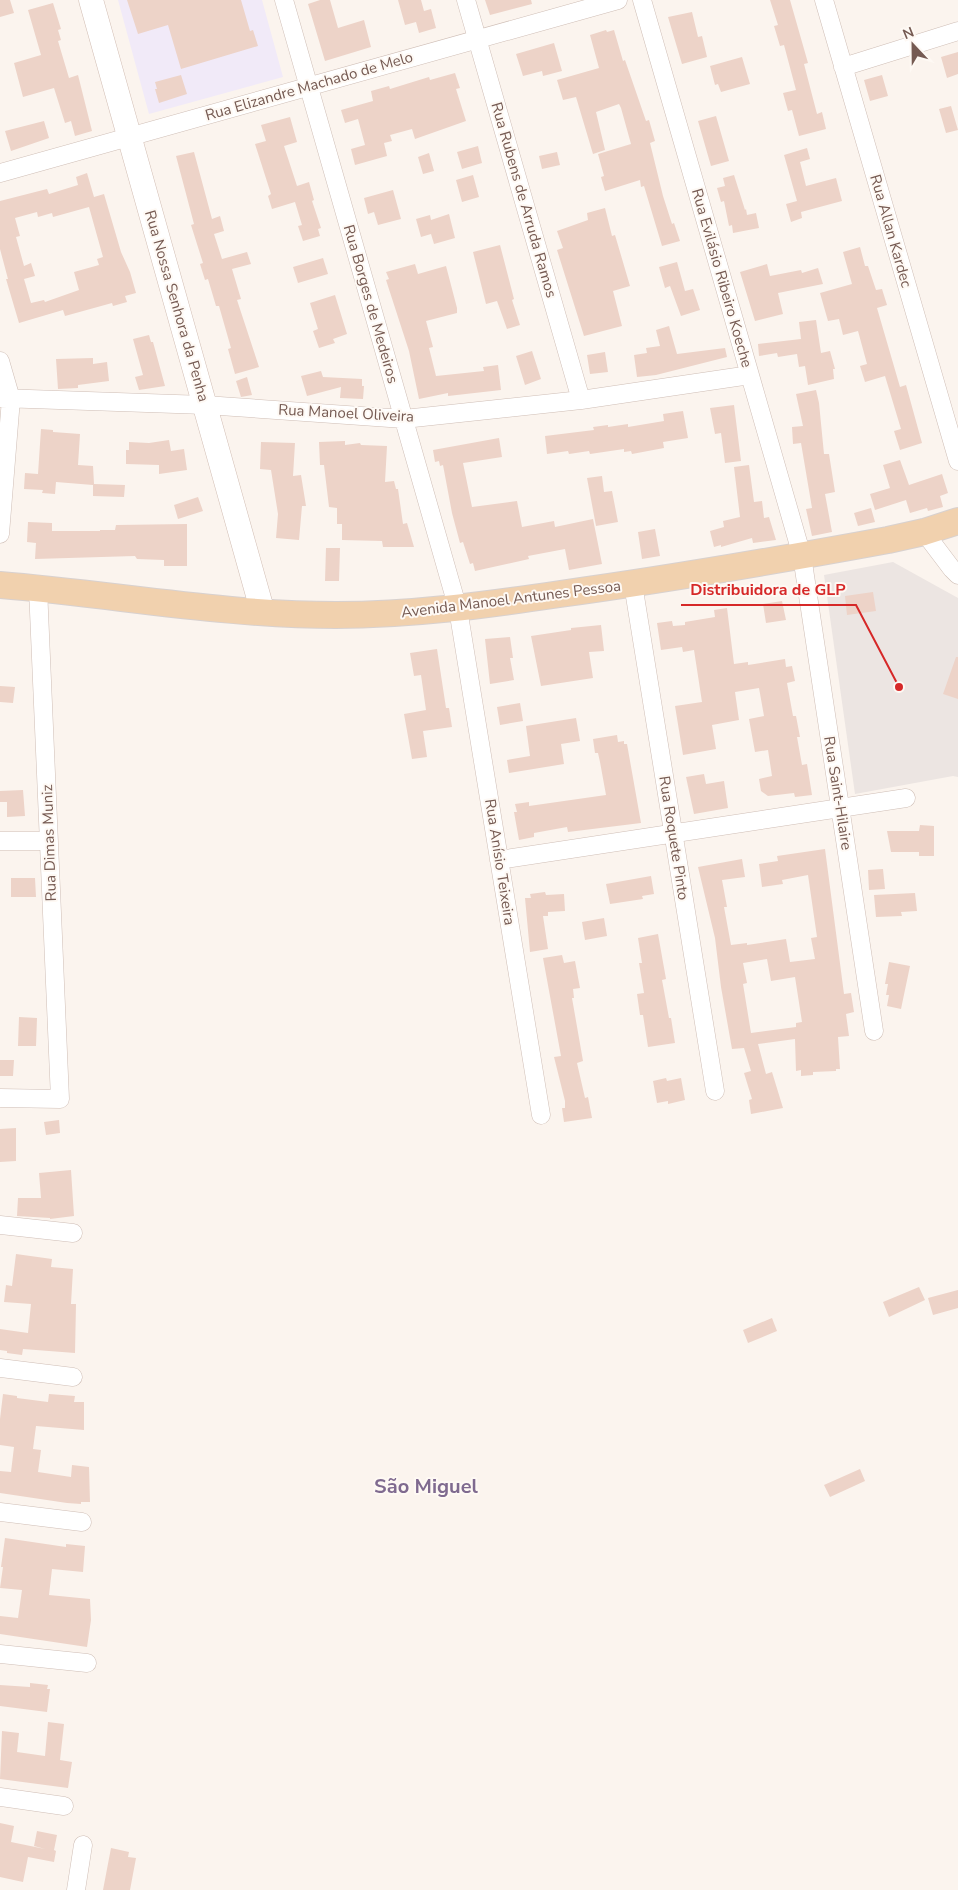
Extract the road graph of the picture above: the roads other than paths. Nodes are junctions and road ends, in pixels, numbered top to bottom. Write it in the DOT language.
graph roads {
  1 [pos="91,0"];
  2 [pos="284,0"];
  3 [pos="466,0"];
  4 [pos="618,0"];
  5 [pos="642,0"];
  6 [pos="824,0"];
  7 [pos="958,31"];
  8 [pos="477,39"];
  9 [pos="844,67"];
  10 [pos="309,86"];
  11 [pos="129,137"];
  12 [pos="0,173"];
  13 [pos="0,361"];
  14 [pos="750,375"];
  15 [pos="5,398"];
  16 [pos="581,400"];
  17 [pos="205,405"];
  18 [pos="404,419"];
  19 [pos="958,461"];
  20 [pos="958,521"];
  21 [pos="924,532"];
  22 [pos="0,534"];
  23 [pos="802,556"];
  24 [pos="958,575"];
  25 [pos="633,584"];
  26 [pos="0,585"];
  27 [pos="38,588"];
  28 [pos="458,609"];
  29 [pos="263,613"];
  30 [pos="906,798"];
  31 [pos="840,808"];
  32 [pos="674,833"];
  33 [pos="0,841"];
  34 [pos="49,841"];
  35 [pos="499,860"];
  36 [pos="874,1031"];
  37 [pos="715,1091"];
  38 [pos="0,1098"];
  39 [pos="541,1115"];
  40 [pos="0,1225"];
  41 [pos="73,1233"];
  42 [pos="0,1368"];
  43 [pos="73,1377"];
  44 [pos="0,1512"];
  45 [pos="82,1522"];
  46 [pos="0,1654"];
  47 [pos="87,1663"];
  48 [pos="0,1797"];
  49 [pos="64,1806"];
  50 [pos="83,1845"];
  51 [pos="76,1890"];
  1 -- 11 [label="street, Rua Nossa Senhora da Penha"];
  2 -- 10 [label="street, Rua Borges de Medeiros"];
  3 -- 8 [label="street, Rua Rubens de Arruda Ramos"];
  4 -- 8 [label="street, Rua Elizandre Machado de Melo"];
  5 -- 14 [label="street, Rua Evilásio Ribeiro Koeche"];
  6 -- 9 [label="street, Rua Allan Kardec"];
  7 -- 9 [label="street"];
  8 -- 10 [label="street, Rua Elizandre Machado de Melo"];
  8 -- 16 [label="street, Rua Rubens de Arruda Ramos"];
  9 -- 19 [label="street, Rua Allan Kardec"];
  10 -- 11 [label="street, Rua Elizandre Machado de Melo"];
  10 -- 18 [label="street, Rua Borges de Medeiros"];
  11 -- 12 [label="street, Rua Elizandre Machado de Melo"];
  11 -- 17 [label="street, Rua Nossa Senhora da Penha"];
  13 -- 15 [label="street"];
  14 -- 16 [label="street, Rua Manoel Oliveira"];
  14 -- 23 [label="street, Rua Evilásio Ribeiro Koeche"];
  15 -- 17 [label="street, Rua Manoel Oliveira"];
  15 -- 22 [label="street"];
  16 -- 18 [label="street, Rua Manoel Oliveira"];
  17 -- 18 [label="street, Rua Manoel Oliveira"];
  17 -- 29 [label="street, Rua Nossa Senhora da Penha"];
  18 -- 28 [label="street, Rua Borges de Medeiros"];
  20 -- 21 [label="main road, Avenida Manoel Antunes Pessoa"];
  21 -- 23 [label="main road, Avenida Manoel Antunes Pessoa"];
  21 -- 24 [label="street"];
  23 -- 25 [label="main road, Avenida Manoel Antunes Pessoa"];
  23 -- 31 [label="street, Rua Saint-Hilaire"];
  25 -- 28 [label="main road, Avenida Manoel Antunes Pessoa"];
  25 -- 32 [label="street, Rua Roquete Pinto"];
  26 -- 27 [label="main road, Avenida Manoel Antunes Pessoa"];
  27 -- 29 [label="main road, Avenida Manoel Antunes Pessoa"];
  27 -- 34 [label="street, Rua Dimas Muniz"];
  28 -- 29 [label="main road, Avenida Manoel Antunes Pessoa"];
  28 -- 35 [label="street, Rua Anísio Teixeira"];
  30 -- 31 [label="street"];
  31 -- 32 [label="street"];
  31 -- 36 [label="street, Rua Saint-Hilaire"];
  32 -- 35 [label="street"];
  32 -- 37 [label="street, Rua Roquete Pinto"];
  33 -- 34 [label="street"];
  34 -- 38 [label="street, Rua Dimas Muniz"];
  35 -- 39 [label="street, Rua Anísio Teixeira"];
  40 -- 41 [label="street"];
  42 -- 43 [label="street"];
  44 -- 45 [label="street"];
  46 -- 47 [label="street"];
  48 -- 49 [label="street"];
  50 -- 51 [label="street"];
}
